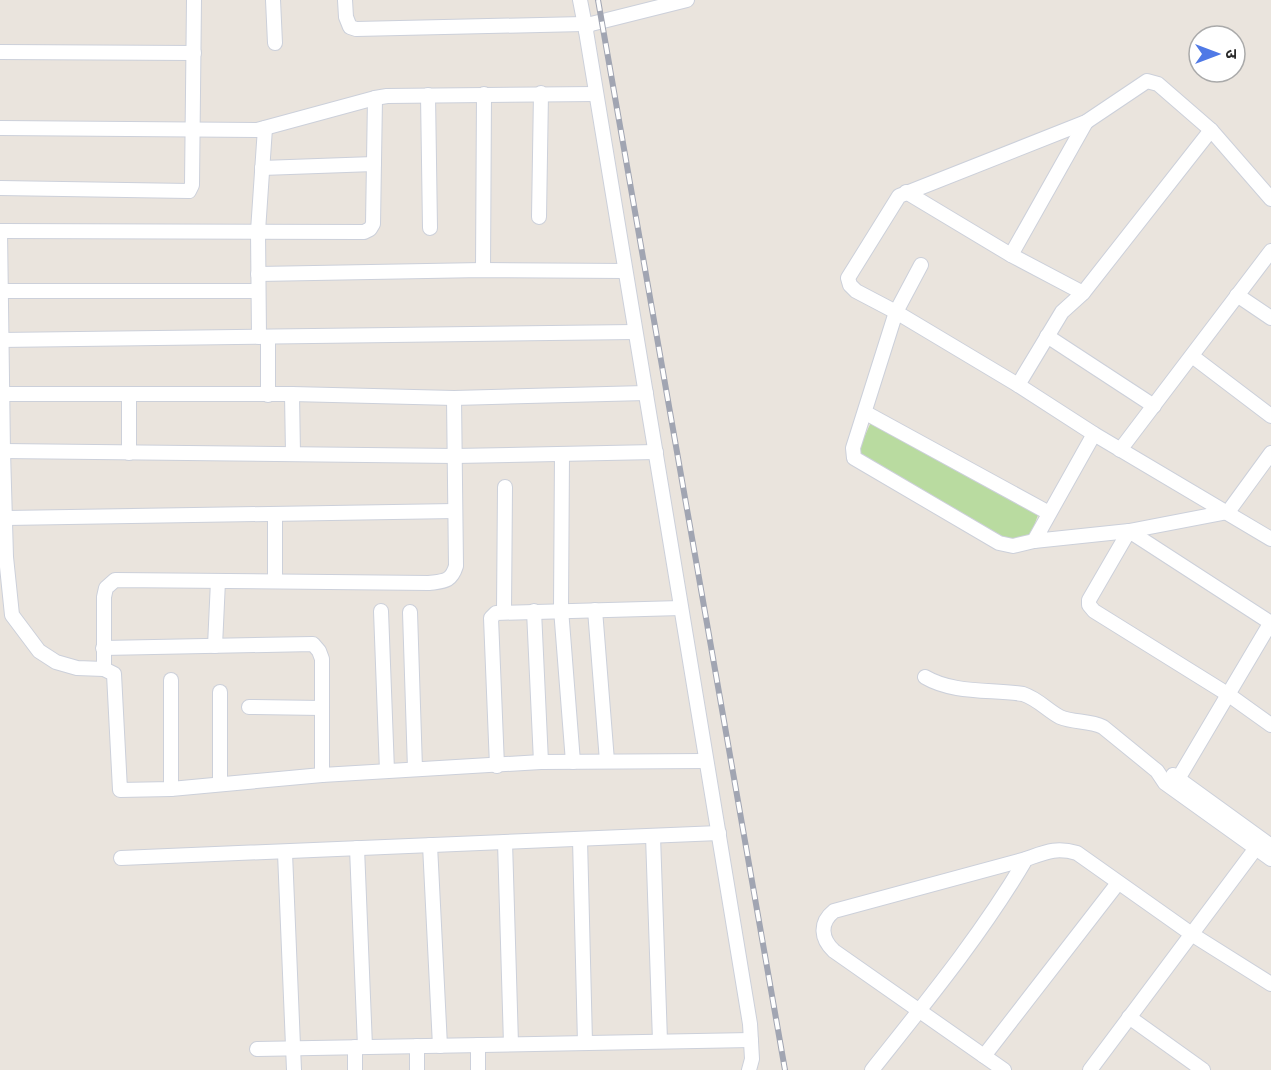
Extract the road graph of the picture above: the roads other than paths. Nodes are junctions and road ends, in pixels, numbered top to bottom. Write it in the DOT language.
graph roads {
  1 [pos="194,0"];
  2 [pos="273,0"];
  3 [pos="345,0"];
  4 [pos="580,0"];
  5 [pos="687,0"];
  6 [pos="585,28"];
  7 [pos="274,43"];
  8 [pos="0,52"];
  9 [pos="194,53"];
  10 [pos="541,93"];
  11 [pos="484,94"];
  12 [pos="596,94"];
  13 [pos="428,95"];
  14 [pos="375,98"];
  15 [pos="1086,122"];
  16 [pos="0,128"];
  17 [pos="266,128"];
  18 [pos="192,129"];
  19 [pos="1211,130"];
  20 [pos="374,164"];
  21 [pos="262,168"];
  22 [pos="0,188"];
  23 [pos="906,192"];
  24 [pos="1271,199"];
  25 [pos="539,217"];
  26 [pos="430,228"];
  27 [pos="0,231"];
  28 [pos="258,231"];
  29 [pos="1271,251"];
  30 [pos="1011,255"];
  31 [pos="921,266"];
  32 [pos="483,270"];
  33 [pos="626,271"];
  34 [pos="258,274"];
  35 [pos="0,291"];
  36 [pos="258,291"];
  37 [pos="1083,293"];
  38 [pos="1237,295"];
  39 [pos="896,312"];
  40 [pos="1271,318"];
  41 [pos="635,332"];
  42 [pos="1047,336"];
  43 [pos="263,337"];
  44 [pos="1,340"];
  45 [pos="1192,356"];
  46 [pos="1018,385"];
  47 [pos="646,393"];
  48 [pos="3,394"];
  49 [pos="292,394"];
  50 [pos="129,395"];
  51 [pos="268,395"];
  52 [pos="454,398"];
  53 [pos="1154,406"];
  54 [pos="866,413"];
  55 [pos="1271,416"];
  56 [pos="1094,434"];
  57 [pos="1120,450"];
  58 [pos="3,451"];
  59 [pos="656,452"];
  60 [pos="129,453"];
  61 [pos="1271,453"];
  62 [pos="293,454"];
  63 [pos="562,454"];
  64 [pos="455,456"];
  65 [pos="505,487"];
  66 [pos="455,511"];
  67 [pos="1228,512"];
  68 [pos="1049,513"];
  69 [pos="275,514"];
  70 [pos="6,518"];
  71 [pos="1129,531"];
  72 [pos="1271,539"];
  73 [pos="1034,541"];
  74 [pos="218,581"];
  75 [pos="275,581"];
  76 [pos="681,608"];
  77 [pos="561,609"];
  78 [pos="596,610"];
  79 [pos="381,611"];
  80 [pos="504,611"];
  81 [pos="534,611"];
  82 [pos="410,612"];
  83 [pos="1271,623"];
  84 [pos="215,646"];
  85 [pos="103,648"];
  86 [pos="104,669"];
  87 [pos="925,677"];
  88 [pos="171,680"];
  89 [pos="220,692"];
  90 [pos="1229,695"];
  91 [pos="249,707"];
  92 [pos="322,708"];
  93 [pos="1271,724"];
  94 [pos="607,761"];
  95 [pos="706,761"];
  96 [pos="541,762"];
  97 [pos="573,762"];
  98 [pos="497,766"];
  99 [pos="415,769"];
  100 [pos="387,771"];
  101 [pos="1156,771"];
  102 [pos="322,775"];
  103 [pos="1179,779"];
  104 [pos="220,784"];
  105 [pos="171,789"];
  106 [pos="718,833"];
  107 [pos="653,836"];
  108 [pos="580,839"];
  109 [pos="504,842"];
  110 [pos="430,845"];
  111 [pos="1271,846"];
  112 [pos="357,848"];
  113 [pos="1256,848"];
  114 [pos="285,853"];
  115 [pos="121,858"];
  116 [pos="1026,859"];
  117 [pos="1271,859"];
  118 [pos="1118,883"];
  119 [pos="1193,934"];
  120 [pos="1271,984"];
  121 [pos="919,1011"];
  122 [pos="1129,1017"];
  123 [pos="751,1040"];
  124 [pos="660,1041"];
  125 [pos="585,1043"];
  126 [pos="511,1044"];
  127 [pos="478,1045"];
  128 [pos="417,1046"];
  129 [pos="440,1046"];
  130 [pos="360,1047"];
  131 [pos="294,1048"];
  132 [pos="257,1049"];
  133 [pos="984,1056"];
  134 [pos="294,1070"];
  135 [pos="355,1070"];
  136 [pos="417,1070"];
  137 [pos="478,1070"];
  138 [pos="749,1070"];
  139 [pos="873,1070"];
  140 [pos="1004,1070"];
  141 [pos="1090,1070"];
  142 [pos="1203,1070"];
  1 -- 9 [label="street"];
  2 -- 7 [label="street"];
  3 -- 6 [label="street"];
  4 -- 6 [label="street"];
  5 -- 6 [label="street"];
  6 -- 12 [label="street"];
  8 -- 9 [label="street"];
  9 -- 18 [label="street"];
  10 -- 11 [label="street"];
  10 -- 12 [label="street"];
  10 -- 25 [label="street"];
  11 -- 13 [label="street"];
  11 -- 32 [label="street"];
  12 -- 33 [label="street"];
  13 -- 14 [label="street"];
  13 -- 26 [label="street"];
  14 -- 17 [label="street"];
  14 -- 20 [label="street"];
  15 -- 19 [label="street"];
  15 -- 23 [label="street"];
  15 -- 30 [label="street"];
  16 -- 18 [label="street"];
  17 -- 18 [label="street"];
  17 -- 21 [label="street"];
  18 -- 22 [label="street"];
  19 -- 24 [label="street"];
  19 -- 37 [label="street"];
  20 -- 21 [label="street"];
  20 -- 28 [label="street"];
  21 -- 28 [label="street"];
  23 -- 30 [label="street"];
  23 -- 39 [label="street"];
  27 -- 28 [label="street"];
  27 -- 35 [label="street"];
  28 -- 34 [label="street"];
  29 -- 38 [label="street"];
  30 -- 37 [label="street"];
  31 -- 39 [label="street"];
  32 -- 33 [label="street"];
  32 -- 34 [label="street"];
  33 -- 41 [label="street"];
  34 -- 36 [label="street"];
  35 -- 36 [label="street"];
  35 -- 44 [label="street"];
  36 -- 43 [label="street"];
  37 -- 42 [label="street"];
  38 -- 40 [label="street"];
  38 -- 45 [label="street"];
  39 -- 46 [label="street"];
  39 -- 54 [label="street"];
  41 -- 43 [label="street"];
  41 -- 47 [label="street"];
  42 -- 46 [label="street"];
  42 -- 53 [label="street"];
  43 -- 44 [label="street"];
  43 -- 51 [label="street"];
  44 -- 48 [label="street"];
  45 -- 53 [label="street"];
  45 -- 55 [label="street"];
  46 -- 56 [label="street"];
  47 -- 52 [label="street"];
  47 -- 59 [label="street"];
  48 -- 50 [label="street"];
  48 -- 58 [label="street"];
  49 -- 51 [label="street"];
  49 -- 52 [label="street"];
  49 -- 62 [label="street"];
  50 -- 51 [label="street"];
  50 -- 60 [label="street"];
  52 -- 64 [label="street"];
  53 -- 57 [label="street"];
  54 -- 68 [label="street"];
  54 -- 73 [label="street"];
  56 -- 57 [label="street"];
  56 -- 68 [label="street"];
  57 -- 67 [label="street"];
  58 -- 60 [label="street"];
  58 -- 70 [label="street"];
  59 -- 63 [label="street"];
  59 -- 76 [label="street"];
  60 -- 62 [label="street"];
  61 -- 67 [label="street"];
  62 -- 64 [label="street"];
  63 -- 64 [label="street"];
  63 -- 77 [label="street"];
  64 -- 66 [label="street"];
  65 -- 80 [label="street"];
  66 -- 69 [label="street"];
  66 -- 75 [label="street"];
  67 -- 71 [label="street"];
  67 -- 72 [label="street"];
  68 -- 73 [label="street"];
  69 -- 70 [label="street"];
  69 -- 75 [label="street"];
  70 -- 86 [label="street"];
  71 -- 73 [label="street"];
  71 -- 83 [label="street"];
  71 -- 90 [label="street"];
  74 -- 75 [label="street"];
  74 -- 84 [label="street"];
  74 -- 85 [label="street"];
  76 -- 78 [label="street"];
  76 -- 95 [label="street"];
  77 -- 78 [label="street"];
  77 -- 81 [label="street"];
  77 -- 97 [label="street"];
  78 -- 94 [label="street"];
  79 -- 100 [label="street"];
  80 -- 81 [label="street"];
  80 -- 98 [label="street"];
  81 -- 96 [label="street"];
  82 -- 99 [label="street"];
  83 -- 90 [label="street"];
  84 -- 85 [label="street"];
  84 -- 92 [label="street"];
  85 -- 86 [label="street"];
  86 -- 105 [label="street"];
  87 -- 101 [label="street"];
  88 -- 105 [label="street"];
  89 -- 104 [label="street"];
  90 -- 93 [label="street"];
  90 -- 103 [label="street"];
  91 -- 92 [label="street"];
  92 -- 102 [label="street"];
  94 -- 95 [label="street"];
  94 -- 97 [label="street"];
  95 -- 106 [label="street"];
  96 -- 97 [label="street"];
  96 -- 98 [label="street"];
  98 -- 99 [label="street"];
  99 -- 100 [label="street"];
  100 -- 102 [label="street"];
  101 -- 103 [label="street"];
  101 -- 113 [label="street"];
  102 -- 104 [label="street"];
  103 -- 111 [label="street"];
  104 -- 105 [label="street"];
  106 -- 107 [label="street"];
  106 -- 123 [label="street"];
  107 -- 108 [label="street"];
  107 -- 124 [label="street"];
  108 -- 109 [label="street"];
  108 -- 125 [label="street"];
  109 -- 110 [label="street"];
  109 -- 126 [label="street"];
  110 -- 112 [label="street"];
  110 -- 129 [label="street"];
  112 -- 114 [label="street"];
  112 -- 130 [label="street"];
  113 -- 117 [label="street"];
  113 -- 119 [label="street"];
  114 -- 115 [label="street"];
  114 -- 131 [label="street"];
  116 -- 118 [label="street"];
  116 -- 121 [label="street"];
  116 -- 121 [label="street"];
  118 -- 119 [label="street"];
  118 -- 133 [label="street"];
  119 -- 120 [label="street"];
  119 -- 122 [label="street"];
  121 -- 133 [label="street"];
  121 -- 139 [label="street"];
  122 -- 141 [label="street"];
  122 -- 142 [label="street"];
  123 -- 124 [label="street"];
  123 -- 138 [label="street"];
  124 -- 125 [label="street"];
  125 -- 126 [label="street"];
  126 -- 127 [label="street"];
  127 -- 129 [label="street"];
  127 -- 137 [label="street"];
  128 -- 129 [label="street"];
  128 -- 130 [label="street"];
  128 -- 136 [label="street"];
  130 -- 131 [label="street"];
  130 -- 135 [label="street"];
  131 -- 132 [label="street"];
  131 -- 134 [label="street"];
  133 -- 140 [label="street"];
}
